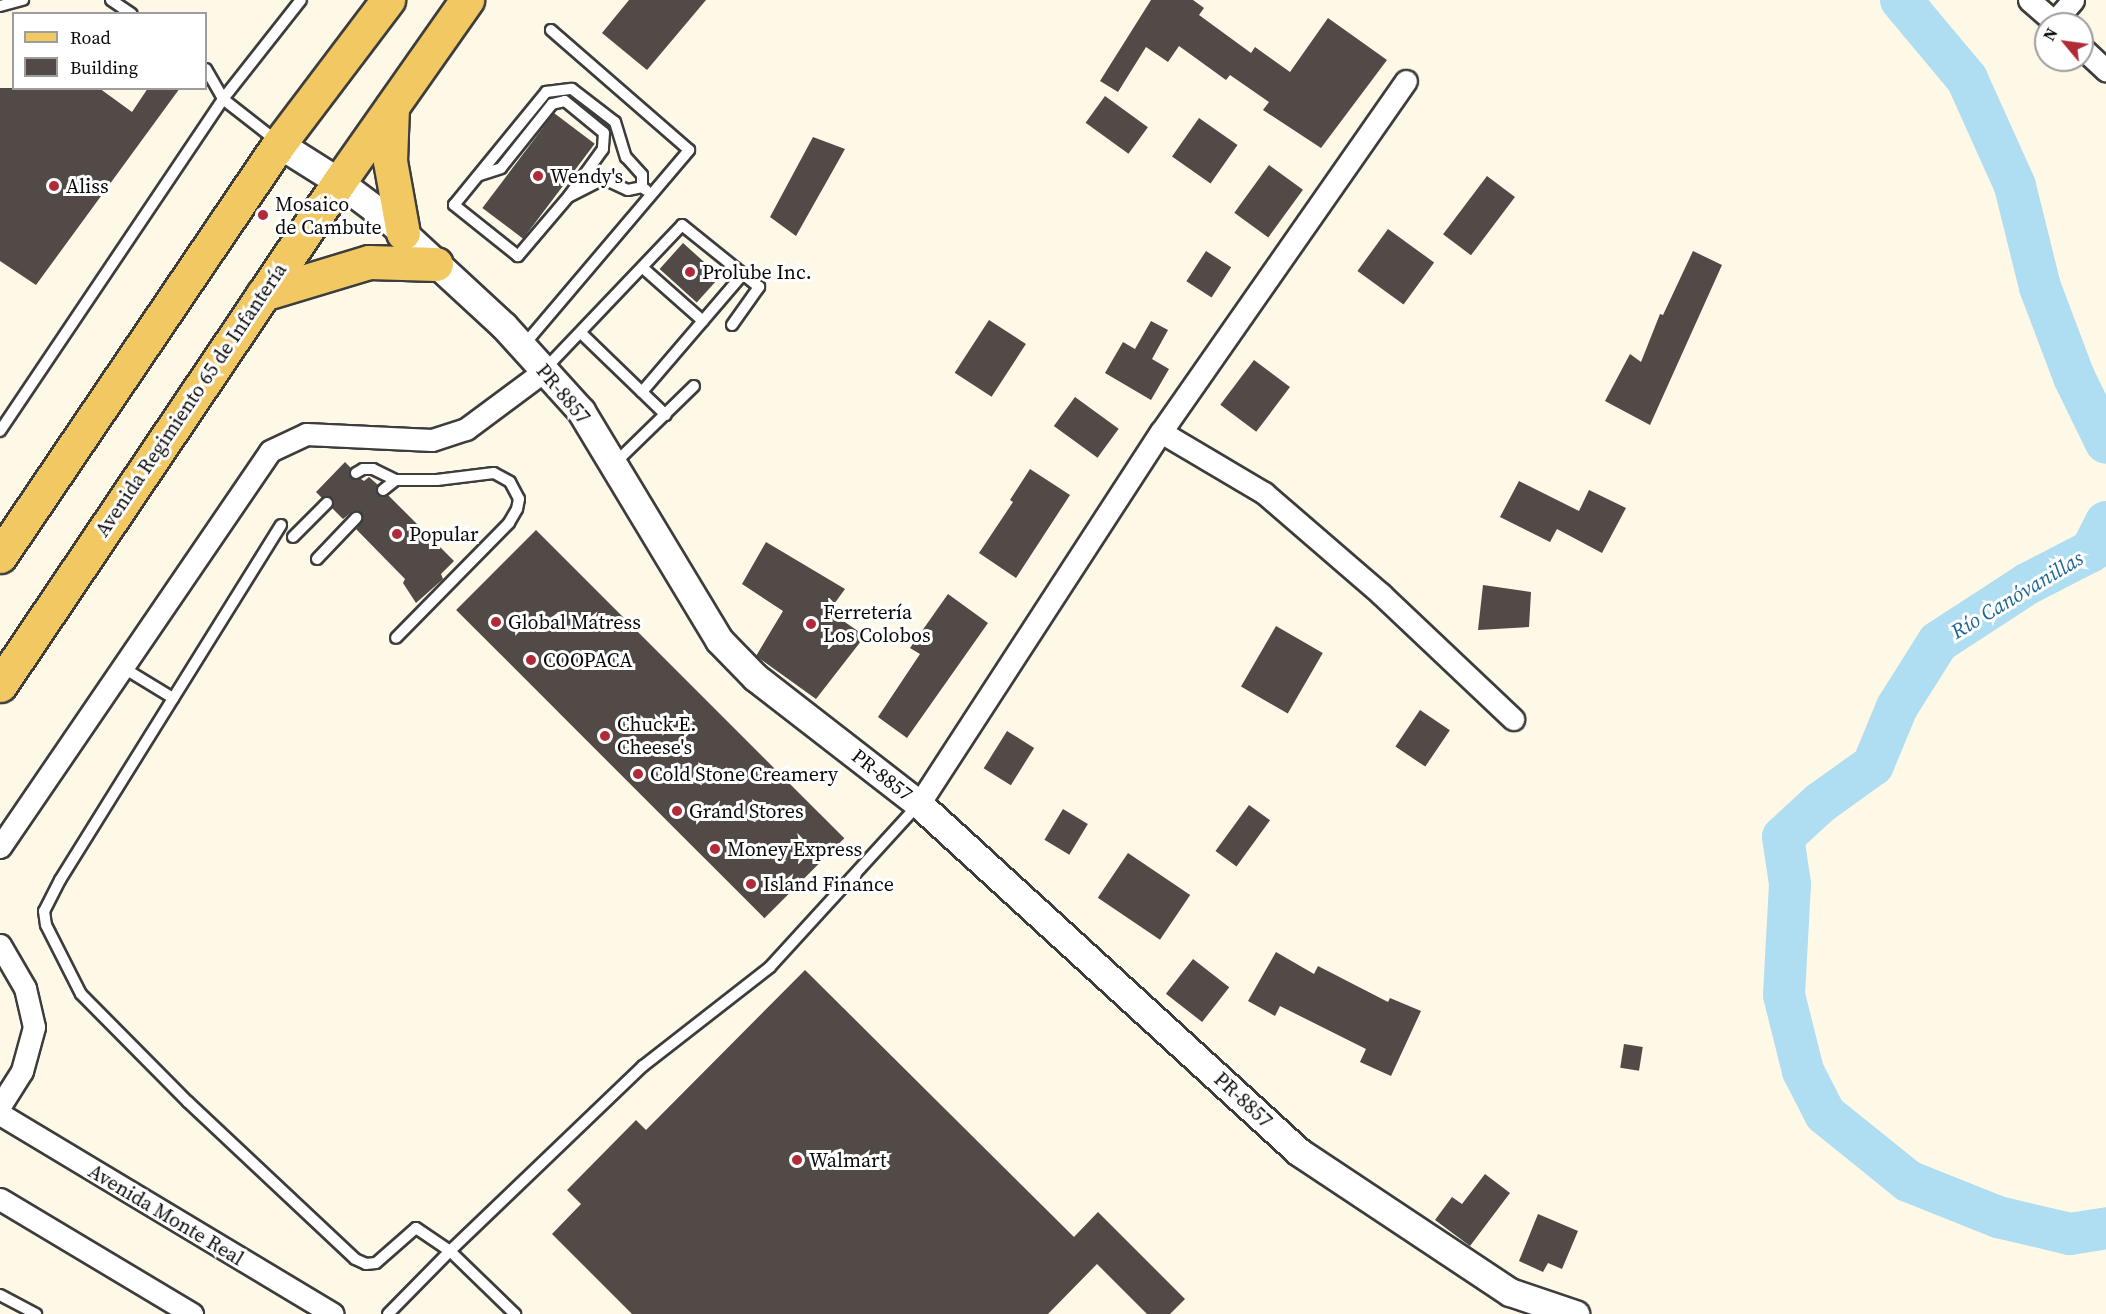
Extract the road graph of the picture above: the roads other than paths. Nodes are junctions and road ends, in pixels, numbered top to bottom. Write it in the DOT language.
graph roads {
  1 [pos="23,0"];
  2 [pos="111,0"];
  3 [pos="301,0"];
  4 [pos="388,0"];
  5 [pos="467,0"];
  6 [pos="2029,0"];
  7 [pos="0,6"];
  8 [pos="129,12"];
  9 [pos="2043,12"];
  10 [pos="551,30"];
  11 [pos="2094,59"];
  12 [pos="2106,70"];
  13 [pos="207,71"];
  14 [pos="1406,81"];
  15 [pos="223,99"];
  16 [pos="392,107"];
  17 [pos="279,144"];
  18 [pos="480,175"];
  19 [pos="339,182"];
  20 [pos="647,190"];
  21 [pos="569,196"];
  22 [pos="403,233"];
  23 [pos="436,264"];
  24 [pos="643,268"];
  25 [pos="743,274"];
  26 [pos="263,294"];
  27 [pos="703,321"];
  28 [pos="732,325"];
  29 [pos="581,333"];
  30 [pos="523,347"];
  31 [pos="544,371"];
  32 [pos="694,386"];
  33 [pos="642,392"];
  34 [pos="666,416"];
  35 [pos="0,431"];
  36 [pos="1161,432"];
  37 [pos="613,465"];
  38 [pos="356,473"];
  39 [pos="396,480"];
  40 [pos="383,490"];
  41 [pos="327,503"];
  42 [pos="356,518"];
  43 [pos="281,525"];
  44 [pos="293,537"];
  45 [pos="0,556"];
  46 [pos="317,559"];
  47 [pos="396,638"];
  48 [pos="122,667"];
  49 [pos="0,684"];
  50 [pos="173,698"];
  51 [pos="1514,719"];
  52 [pos="920,804"];
  53 [pos="0,848"];
  54 [pos="0,945"];
  55 [pos="0,1106"];
  56 [pos="0,1114"];
  57 [pos="0,1199"];
  58 [pos="450,1251"];
  59 [pos="0,1295"];
  60 [pos="36,1314"];
  61 [pos="192,1314"];
  62 [pos="333,1314"];
  63 [pos="388,1314"];
  64 [pos="515,1314"];
  65 [pos="1575,1314"];
  1 -- 7 [label="lane"];
  2 -- 8 [label="lane"];
  3 -- 15 [label="lane"];
  4 -- 17 [label="main road"];
  5 -- 16 [label="main road, Avenida Regimiento 65 de Infantería"];
  6 -- 9 [label="street"];
  10 -- 20 [label="lane"];
  11 -- 12 [label="street"];
  13 -- 15 [label="lane"];
  14 -- 36 [label="street"];
  15 -- 17 [label="lane"];
  15 -- 35 [label="lane"];
  16 -- 19 [label="main road, Avenida Regimiento 65 de Infantería"];
  16 -- 22 [label="main road"];
  17 -- 19 [label="street, PR-8857"];
  17 -- 45 [label="main road"];
  18 -- 20 [label="lane"];
  18 -- 21 [label="lane"];
  18 -- 21 [label="lane"];
  19 -- 22 [label="street, PR-8857"];
  19 -- 26 [label="main road, Avenida Regimiento 65 de Infantería"];
  20 -- 21 [label="lane"];
  20 -- 30 [label="lane"];
  22 -- 23 [label="street, PR-8857"];
  23 -- 26 [label="main road"];
  23 -- 30 [label="street, PR-8857"];
  24 -- 25 [label="lane"];
  24 -- 27 [label="lane"];
  24 -- 29 [label="lane"];
  25 -- 27 [label="lane"];
  25 -- 28 [label="lane"];
  26 -- 49 [label="main road, Avenida Regimiento 65 de Infantería"];
  27 -- 33 [label="lane"];
  29 -- 31 [label="lane"];
  29 -- 33 [label="lane"];
  30 -- 31 [label="street, PR-8857"];
  31 -- 37 [label="street, PR-8857"];
  31 -- 48 [label="street"];
  32 -- 34 [label="lane"];
  33 -- 34 [label="lane"];
  34 -- 37 [label="lane"];
  36 -- 51 [label="street"];
  36 -- 52 [label="street"];
  37 -- 52 [label="street, PR-8857"];
  38 -- 39 [label="lane"];
  39 -- 40 [label="lane"];
  39 -- 47 [label="lane"];
  41 -- 44 [label="lane"];
  42 -- 46 [label="lane"];
  43 -- 50 [label="lane"];
  48 -- 50 [label="lane"];
  48 -- 53 [label="street"];
  50 -- 58 [label="lane"];
  52 -- 58 [label="lane"];
  52 -- 65 [label="street, PR-8857"];
  54 -- 55 [label="street"];
  56 -- 62 [label="street, Avenida Monte Real"];
  57 -- 61 [label="street"];
  58 -- 63 [label="lane"];
  58 -- 64 [label="lane"];
  59 -- 60 [label="lane"];
}
